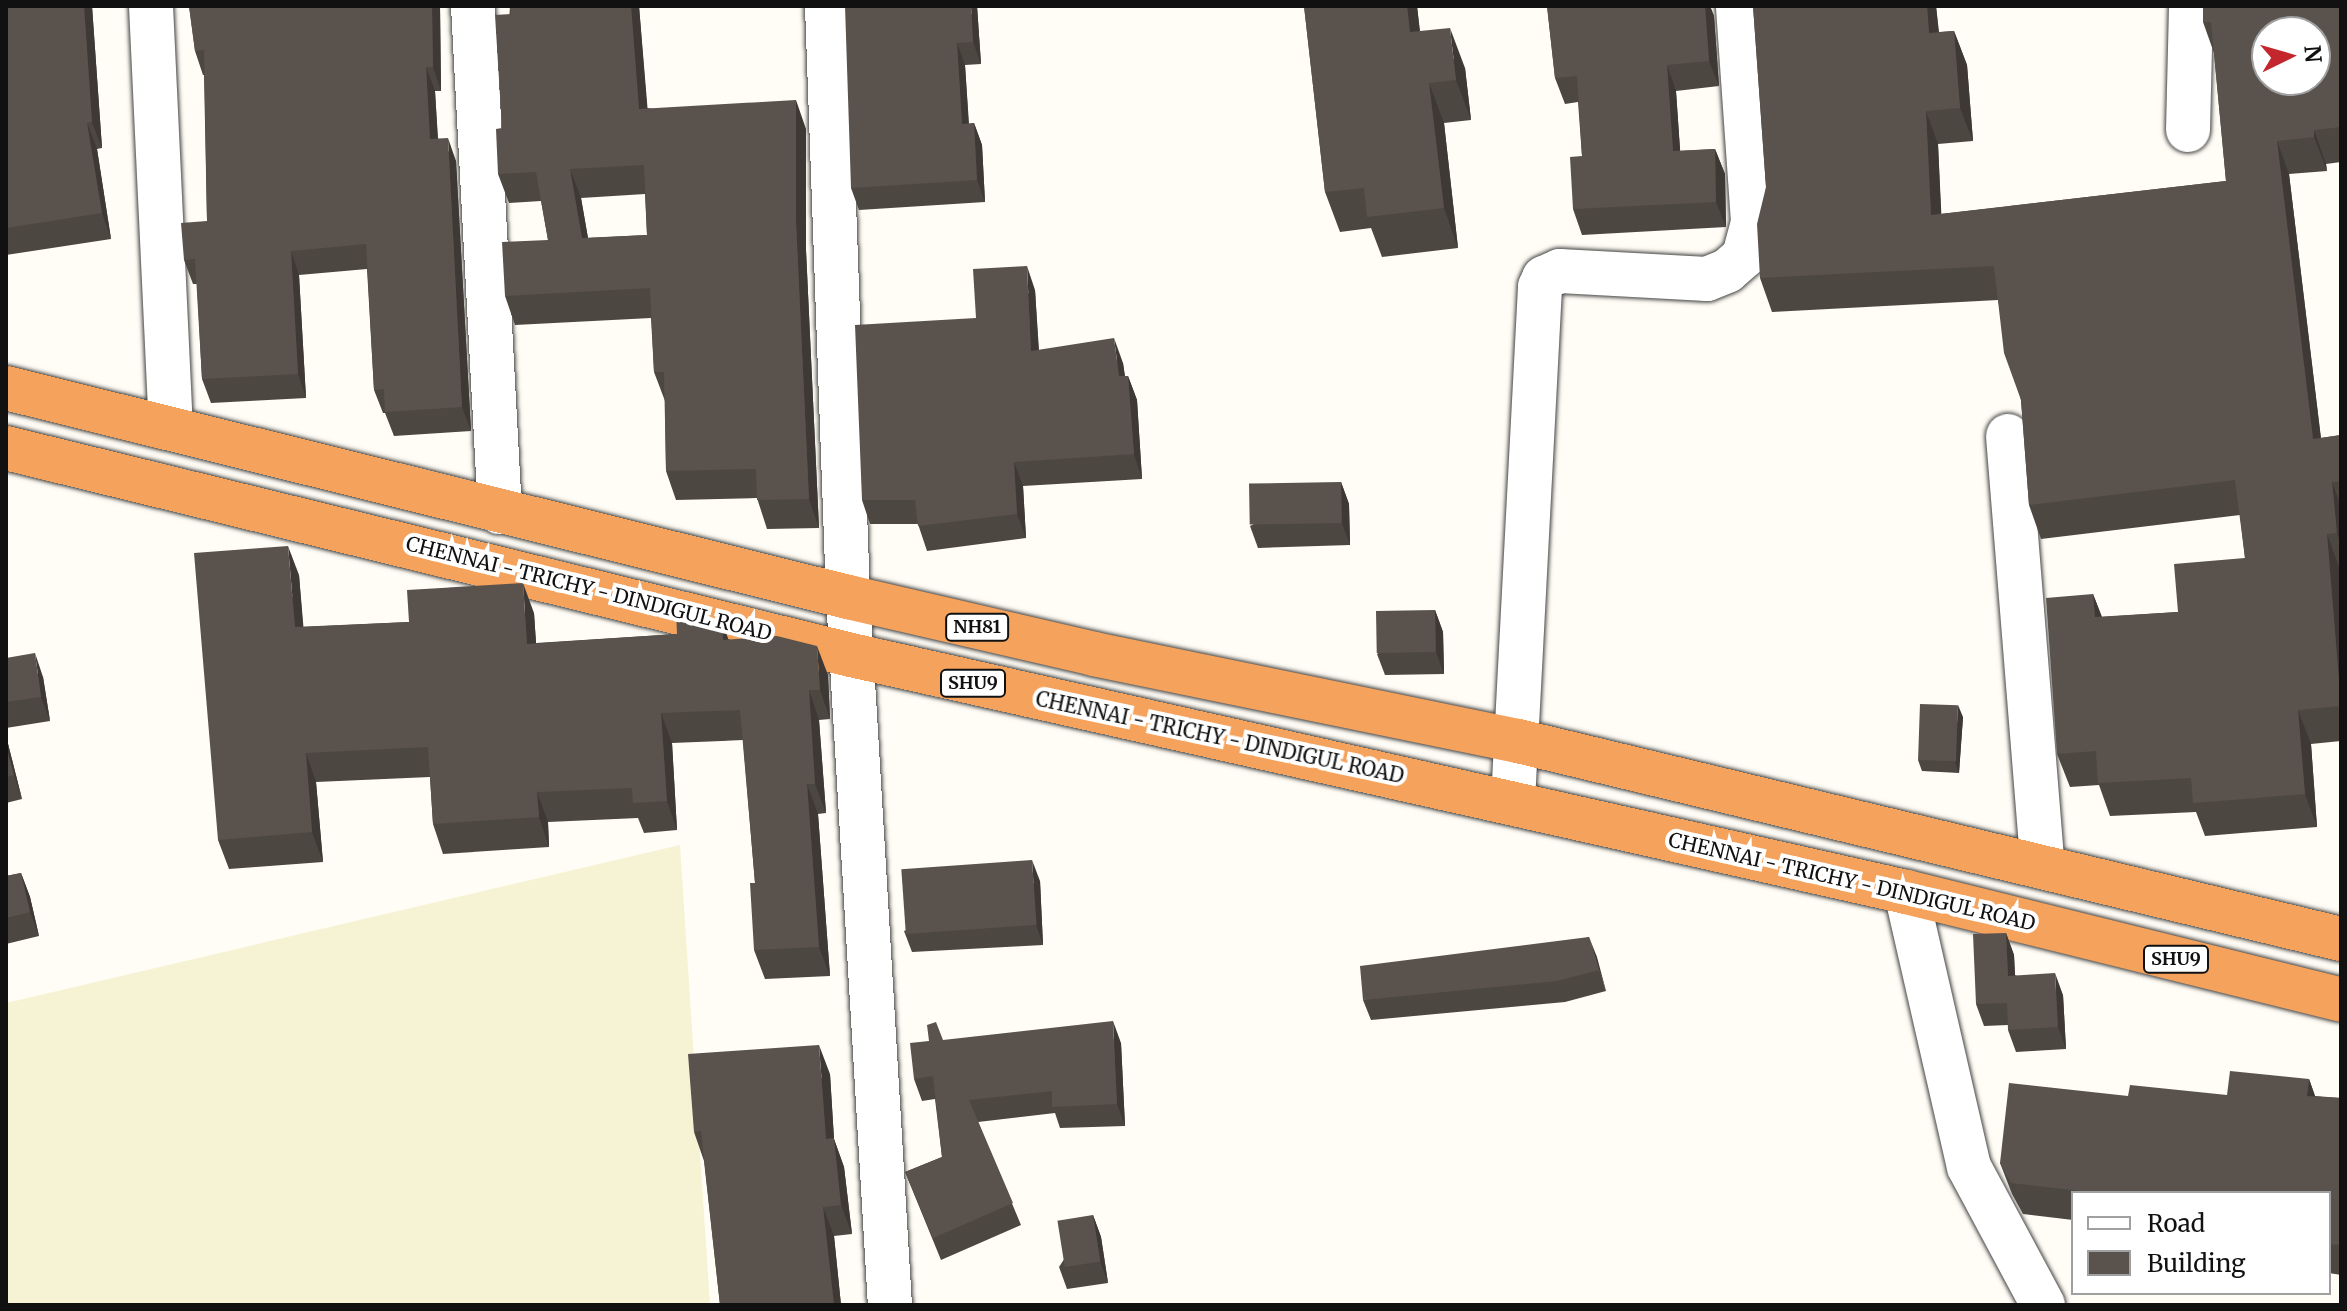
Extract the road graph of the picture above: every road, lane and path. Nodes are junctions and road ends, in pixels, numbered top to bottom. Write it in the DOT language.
graph roads {
  1 [pos="151,6"];
  2 [pos="473,6"];
  3 [pos="827,6"];
  4 [pos="1738,6"];
  5 [pos="2191,6"];
  6 [pos="2188,130"];
  7 [pos="6,388"];
  8 [pos="171,428"];
  9 [pos="2008,436"];
  10 [pos="6,448"];
  11 [pos="500,512"];
  12 [pos="848,597"];
  13 [pos="851,655"];
  14 [pos="1518,741"];
  15 [pos="1513,801"];
  16 [pos="2043,867"];
  17 [pos="1925,896"];
  18 [pos="2341,939"];
  19 [pos="2341,1000"];
  20 [pos="890,1305"];
  21 [pos="2043,1305"];
  1 -- 8 [label="street"];
  2 -- 11 [label="street"];
  3 -- 12 [label="street"];
  4 -- 14 [label="street"];
  5 -- 6 [label="street"];
  7 -- 8 [label="highway, NH81"];
  8 -- 11 [label="highway, NH81"];
  9 -- 16 [label="street"];
  10 -- 13 [label="highway, CHENNAI - TRICHY - DINDIGUL ROAD / SHU9"];
  11 -- 12 [label="highway, NH81"];
  12 -- 13 [label="street"];
  12 -- 14 [label="highway, NH81"];
  13 -- 15 [label="highway, CHENNAI - TRICHY - DINDIGUL ROAD / SHU9"];
  13 -- 20 [label="street"];
  14 -- 15 [label="street"];
  14 -- 16 [label="highway, NH81"];
  15 -- 17 [label="highway, CHENNAI - TRICHY - DINDIGUL ROAD / SHU9"];
  16 -- 18 [label="highway"];
  17 -- 19 [label="highway, CHENNAI - TRICHY - DINDIGUL ROAD / SHU9"];
  17 -- 21 [label="street"];
}
